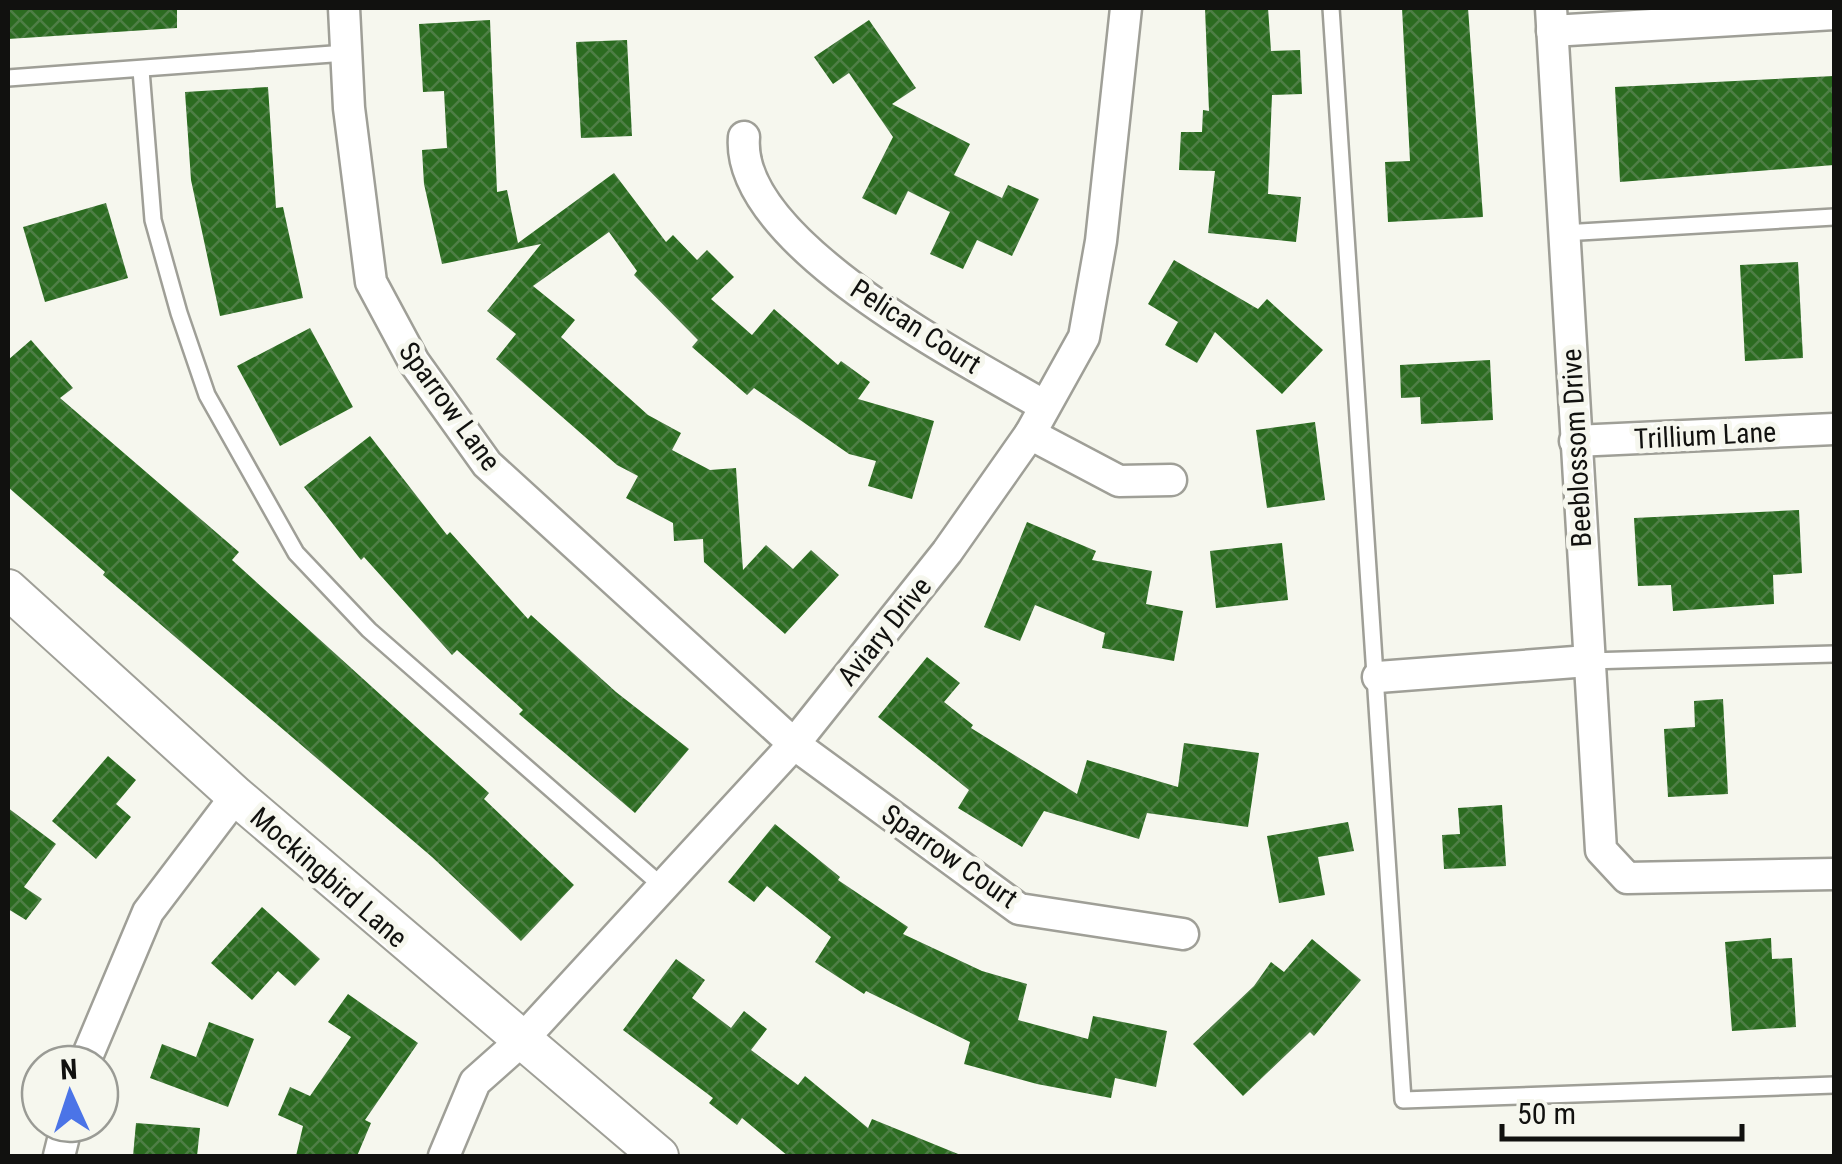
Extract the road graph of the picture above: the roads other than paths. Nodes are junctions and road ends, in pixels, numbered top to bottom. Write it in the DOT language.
graph roads {
  1 [pos="344,8"];
  2 [pos="1126,8"];
  3 [pos="1331,8"];
  4 [pos="1834,14"];
  5 [pos="1551,19"];
  6 [pos="346,53"];
  7 [pos="140,70"];
  8 [pos="8,78"];
  9 [pos="744,136"];
  10 [pos="1834,218"];
  11 [pos="1564,233"];
  12 [pos="1043,406"];
  13 [pos="1834,429"];
  14 [pos="1030,434"];
  15 [pos="1575,441"];
  16 [pos="1170,480"];
  17 [pos="8,588"];
  18 [pos="1834,654"];
  19 [pos="1588,661"];
  20 [pos="1378,677"];
  21 [pos="794,744"];
  22 [pos="236,796"];
  23 [pos="1834,874"];
  24 [pos="662,886"];
  25 [pos="1184,934"];
  26 [pos="520,1042"];
  27 [pos="92,1044"];
  28 [pos="1834,1085"];
  29 [pos="444,1156"];
  30 [pos="659,1156"];
  1 -- 6 [label="street, Sparrow Lane"];
  2 -- 12 [label="street, Aviary Drive"];
  3 -- 20 [label="lane"];
  4 -- 5 [label="street"];
  5 -- 11 [label="street, Beeblossom Drive"];
  6 -- 7 [label="lane"];
  6 -- 21 [label="street, Sparrow Lane"];
  7 -- 8 [label="lane"];
  7 -- 24 [label="lane"];
  9 -- 12 [label="street, Pelican Court"];
  10 -- 11 [label="lane"];
  11 -- 15 [label="street, Beeblossom Drive"];
  12 -- 14 [label="street, Aviary Drive"];
  13 -- 15 [label="street, Trillium Lane"];
  14 -- 16 [label="street"];
  14 -- 21 [label="street, Aviary Drive"];
  15 -- 19 [label="street, Beeblossom Drive"];
  17 -- 22 [label="street, Mockingbird Lane"];
  18 -- 19 [label="lane"];
  19 -- 20 [label="street"];
  19 -- 23 [label="street, Beeblossom Drive"];
  20 -- 28 [label="lane"];
  21 -- 24 [label="street, Aviary Drive"];
  21 -- 25 [label="street, Sparrow Court"];
  22 -- 26 [label="street, Mockingbird Lane"];
  22 -- 27 [label="street"];
  24 -- 26 [label="street, Aviary Drive"];
  26 -- 29 [label="street, Aviary Drive"];
  26 -- 30 [label="street, Mockingbird Lane"];
}
